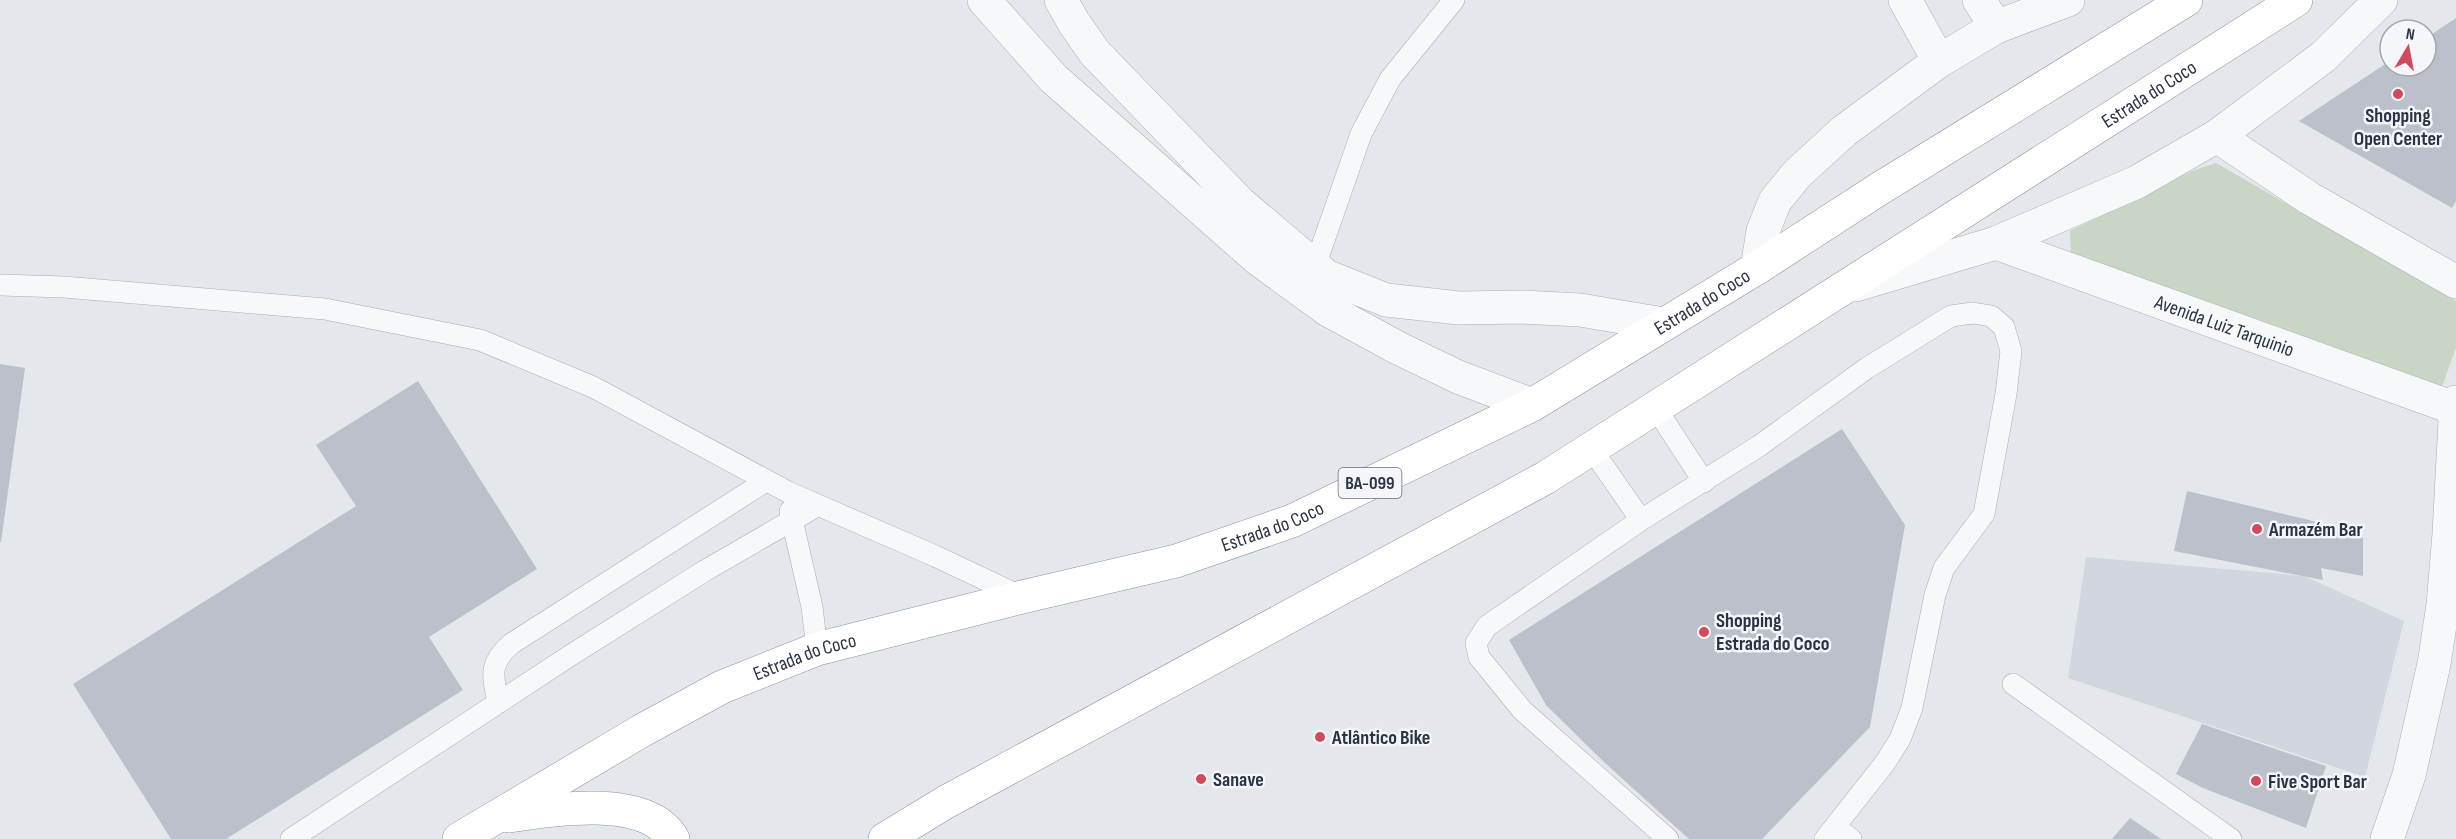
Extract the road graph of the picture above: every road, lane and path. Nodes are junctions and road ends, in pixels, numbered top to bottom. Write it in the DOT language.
graph roads {
  1 [pos="984,0"];
  2 [pos="1060,0"];
  3 [pos="1454,0"];
  4 [pos="2186,0"];
  5 [pos="2296,0"];
  6 [pos="2381,0"];
  7 [pos="2054,2"];
  8 [pos="1912,4"];
  9 [pos="1987,13"];
  10 [pos="1939,61"];
  11 [pos="2217,136"];
  12 [pos="1191,152"];
  13 [pos="1165,178"];
  14 [pos="1996,243"];
  15 [pos="1757,268"];
  16 [pos="1305,276"];
  17 [pos="2456,282"];
  18 [pos="0,285"];
  19 [pos="1837,291"];
  20 [pos="1663,324"];
  21 [pos="1532,405"];
  22 [pos="2455,405"];
  23 [pos="1655,407"];
  24 [pos="1591,448"];
  25 [pos="766,481"];
  26 [pos="1704,482"];
  27 [pos="788,492"];
  28 [pos="817,506"];
  29 [pos="1641,520"];
  30 [pos="791,522"];
  31 [pos="1022,597"];
  32 [pos="2449,609"];
  33 [pos="817,649"];
  34 [pos="2013,684"];
  35 [pos="498,703"];
  36 [pos="490,819"];
  37 [pos="1838,835"];
  38 [pos="291,839"];
  39 [pos="459,839"];
  40 [pos="673,839"];
  41 [pos="885,839"];
  42 [pos="1668,839"];
  43 [pos="2231,839"];
  44 [pos="2387,839"];
  1 -- 13 [label="street"];
  2 -- 12 [label="street"];
  3 -- 16 [label="lane"];
  4 -- 15 [label="highway, Estrada do Coco / BA-099"];
  5 -- 19 [label="highway, Estrada do Coco"];
  6 -- 11 [label="street"];
  7 -- 9 [label="street"];
  8 -- 10 [label="street"];
  9 -- 10 [label="street"];
  10 -- 15 [label="street"];
  11 -- 14 [label="street"];
  11 -- 17 [label="street"];
  12 -- 13 [label="street"];
  12 -- 16 [label="street"];
  13 -- 16 [label="street"];
  14 -- 19 [label="street"];
  14 -- 22 [label="street, Avenida Luiz Tarquinio"];
  15 -- 20 [label="highway, Estrada do Coco / BA-099"];
  16 -- 20 [label="street"];
  16 -- 21 [label="street"];
  18 -- 25 [label="lane"];
  19 -- 23 [label="highway, Estrada do Coco"];
  20 -- 21 [label="highway, Estrada do Coco / BA-099"];
  21 -- 31 [label="highway, Estrada do Coco / BA-099"];
  22 -- 32 [label="street, Avenida Luiz Tarquinio"];
  23 -- 24 [label="highway, Estrada do Coco"];
  23 -- 26 [label="lane"];
  24 -- 29 [label="lane"];
  24 -- 41 [label="highway, Estrada do Coco"];
  25 -- 27 [label="lane"];
  25 -- 35 [label="lane"];
  26 -- 29 [label="lane"];
  26 -- 37 [label="lane"];
  27 -- 28 [label="lane"];
  27 -- 30 [label="lane"];
  28 -- 30 [label="lane"];
  28 -- 31 [label="lane"];
  29 -- 42 [label="lane"];
  30 -- 33 [label="lane"];
  30 -- 35 [label="lane"];
  31 -- 33 [label="highway, Estrada do Coco / BA-099"];
  32 -- 44 [label="street, Avenida Luiz Tarquinio"];
  33 -- 36 [label="highway, Estrada do Coco / BA-099"];
  34 -- 43 [label="lane"];
  35 -- 38 [label="lane"];
  36 -- 39 [label="highway, Estrada do Coco / BA-099"];
  36 -- 40 [label="highway"];
}
